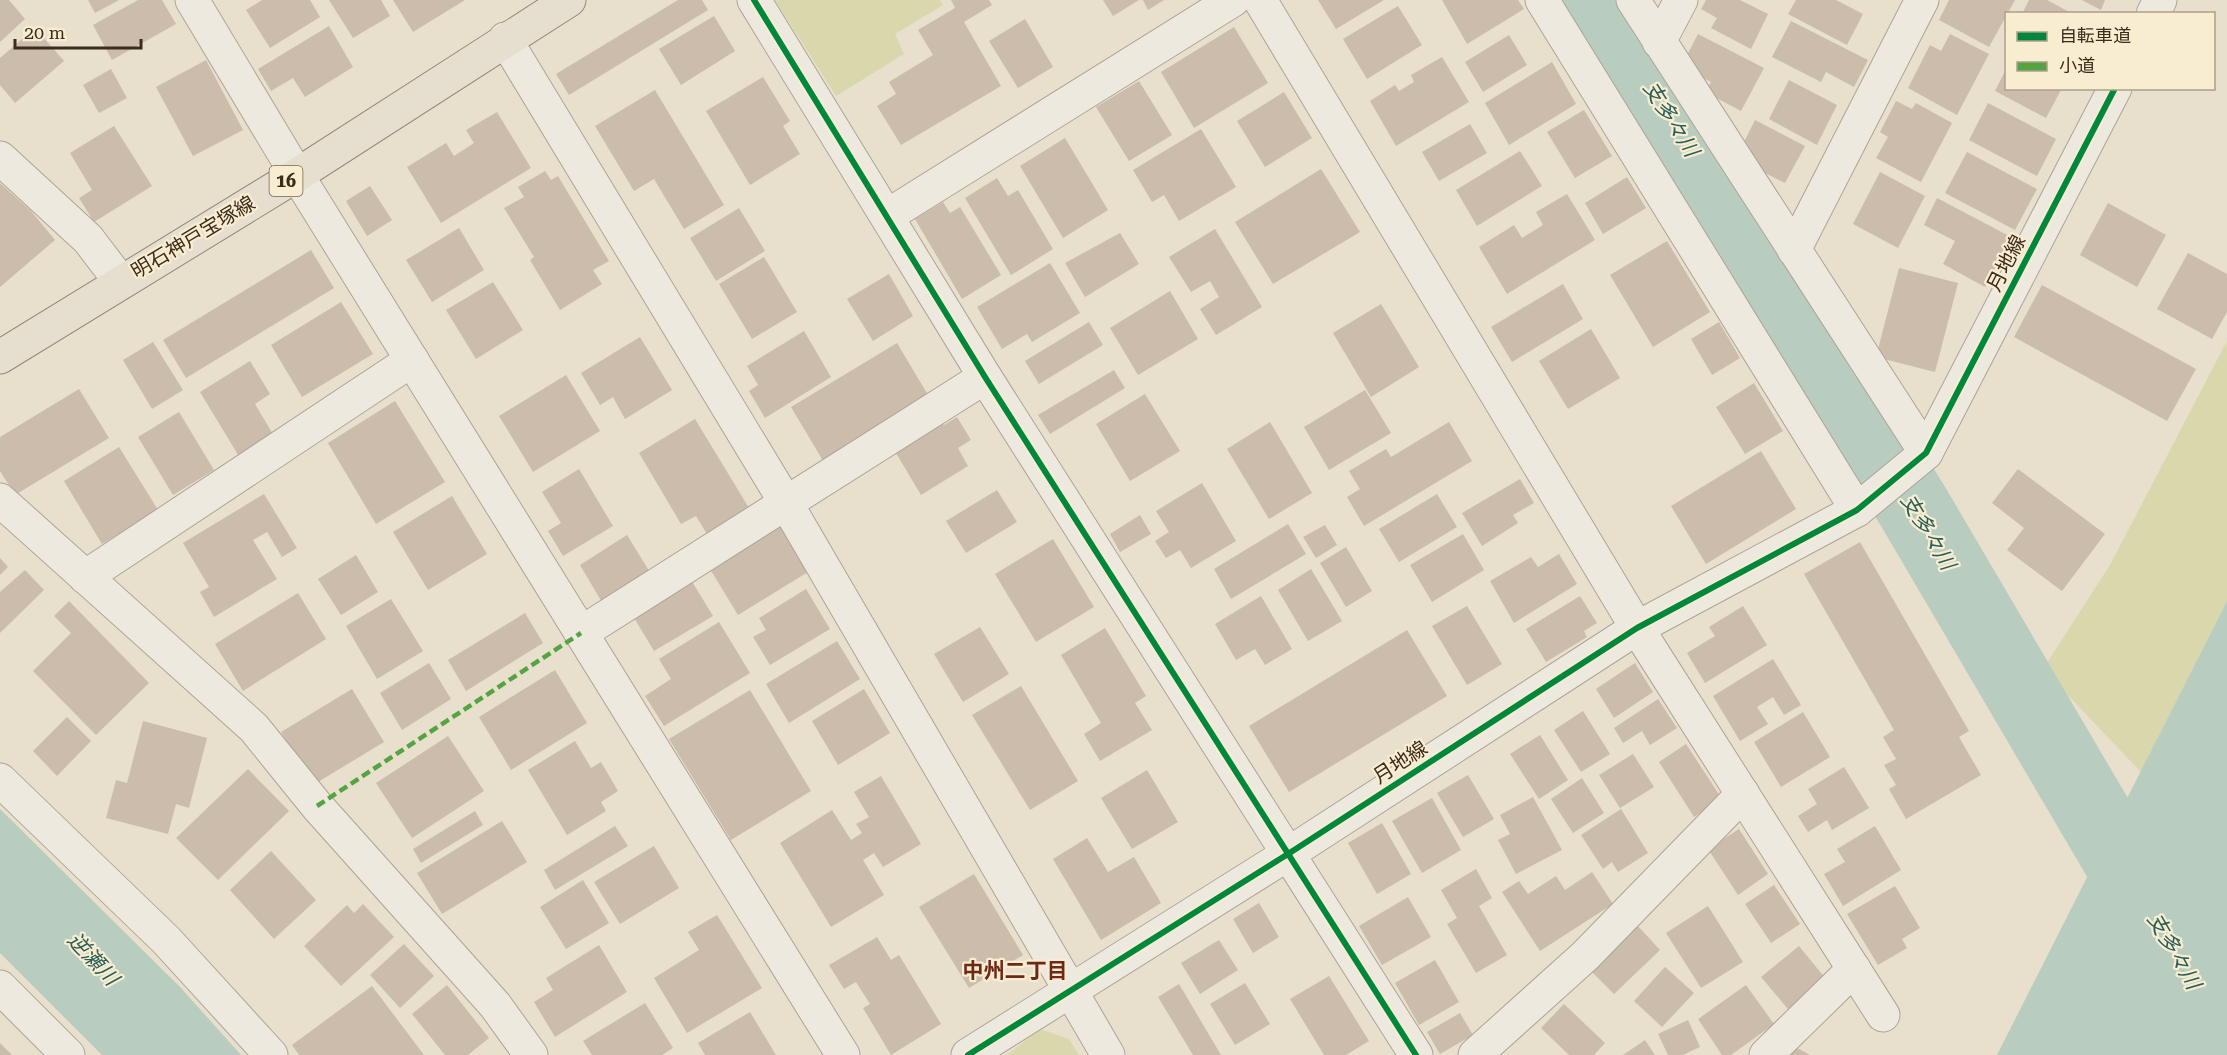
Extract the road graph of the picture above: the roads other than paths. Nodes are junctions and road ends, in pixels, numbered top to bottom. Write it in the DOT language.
graph roads {
  1 [pos="192,0"];
  2 [pos="569,0"];
  3 [pos="754,0"];
  4 [pos="1233,0"];
  5 [pos="1260,0"];
  6 [pos="1542,0"];
  7 [pos="1633,0"];
  8 [pos="1681,0"];
  9 [pos="1922,0"];
  10 [pos="505,39"];
  11 [pos="1659,42"];
  12 [pos="2114,90"];
  13 [pos="0,158"];
  14 [pos="297,175"];
  15 [pos="887,216"];
  16 [pos="1794,250"];
  17 [pos="120,281"];
  18 [pos="0,357"];
  19 [pos="412,360"];
  20 [pos="986,377"];
  21 [pos="1920,458"];
  22 [pos="0,500"];
  23 [pos="786,503"];
  24 [pos="1861,505"];
  25 [pos="85,577"];
  26 [pos="1637,628"];
  27 [pos="581,633"];
  28 [pos="0,780"];
  29 [pos="1743,794"];
  30 [pos="1288,854"];
  31 [pos="1854,969"];
  32 [pos="0,987"];
  33 [pos="1073,991"];
  34 [pos="1883,1015"];
  35 [pos="68,1055"];
  36 [pos="271,1055"];
  37 [pos="531,1055"];
  38 [pos="843,1055"];
  39 [pos="968,1055"];
  40 [pos="1108,1055"];
  41 [pos="1416,1055"];
  42 [pos="1475,1055"];
  43 [pos="1766,1055"];
  1 -- 14 [label="street"];
  2 -- 10 [label="main road, 明石神戸宝塚線 / 16"];
  3 -- 15 [label="street"];
  4 -- 15 [label="street"];
  5 -- 26 [label="street"];
  6 -- 24 [label="street"];
  7 -- 11 [label="street"];
  8 -- 11 [label="street"];
  9 -- 16 [label="street"];
  10 -- 14 [label="main road, 明石神戸宝塚線 / 16"];
  10 -- 23 [label="street"];
  11 -- 16 [label="street"];
  12 -- 21 [label="street, 月地線"];
  13 -- 17 [label="street"];
  14 -- 17 [label="main road, 明石神戸宝塚線 / 16"];
  14 -- 19 [label="street"];
  15 -- 20 [label="street"];
  16 -- 21 [label="street"];
  17 -- 18 [label="main road, 明石神戸宝塚線 / 16"];
  19 -- 25 [label="street"];
  19 -- 27 [label="street"];
  20 -- 23 [label="street"];
  20 -- 30 [label="street"];
  21 -- 24 [label="street, 月地線"];
  22 -- 25 [label="street"];
  23 -- 27 [label="street"];
  23 -- 33 [label="street"];
  24 -- 26 [label="street, 月地線"];
  25 -- 37 [label="street"];
  26 -- 29 [label="street"];
  26 -- 30 [label="street, 月地線"];
  27 -- 38 [label="street"];
  28 -- 36 [label="street"];
  29 -- 31 [label="street"];
  29 -- 42 [label="street"];
  30 -- 33 [label="street, 月地線"];
  30 -- 41 [label="street"];
  31 -- 34 [label="street"];
  31 -- 43 [label="street"];
  32 -- 35 [label="street"];
  33 -- 39 [label="street, 月地線"];
  33 -- 40 [label="street"];
}
